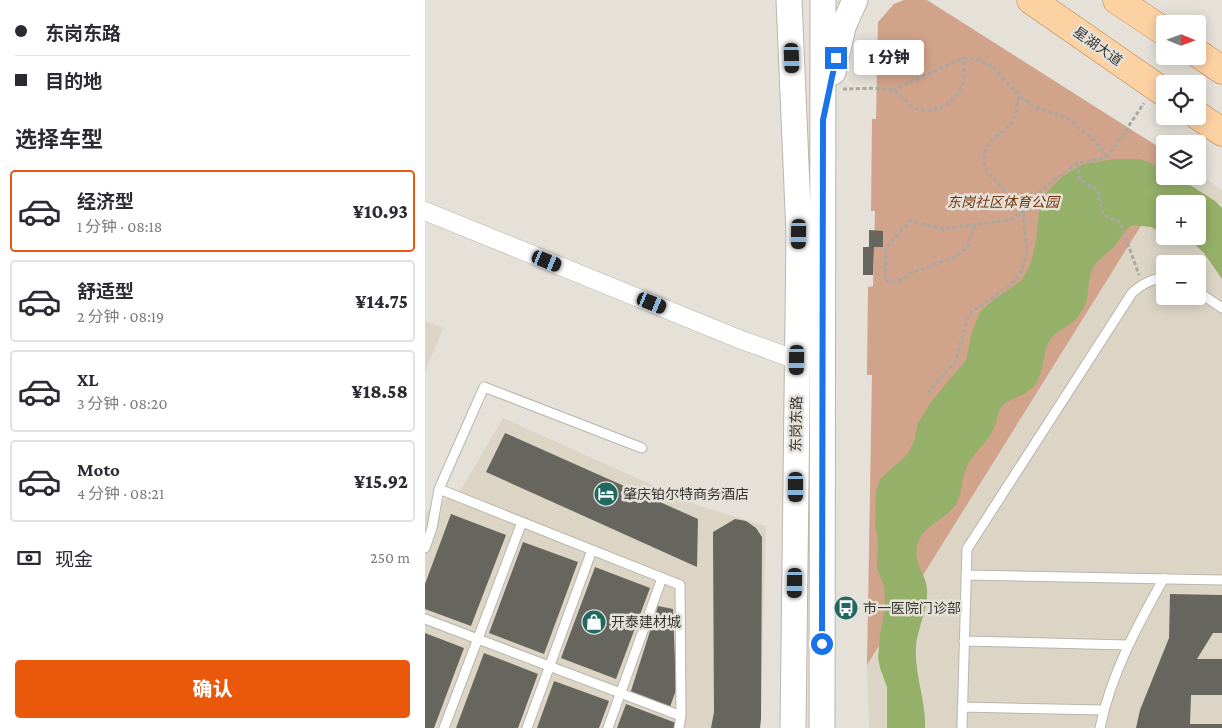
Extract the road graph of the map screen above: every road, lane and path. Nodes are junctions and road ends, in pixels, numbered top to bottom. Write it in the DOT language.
graph roads {
  1 [pos="789,0"];
  2 [pos="823,0"];
  3 [pos="855,0"];
  4 [pos="1031,0"];
  5 [pos="1117,0"];
  6 [pos="1156,26"];
  7 [pos="963,58"];
  8 [pos="1206,59"];
  9 [pos="1222,70"];
  10 [pos="1156,86"];
  11 [pos="830,89"];
  12 [pos="892,90"];
  13 [pos="1156,94"];
  14 [pos="1019,95"];
  15 [pos="823,120"];
  16 [pos="1206,121"];
  17 [pos="1222,132"];
  18 [pos="1106,156"];
  19 [pos="1077,163"];
  20 [pos="425,211"];
  21 [pos="1023,212"];
  22 [pos="975,225"];
  23 [pos="1156,278"];
  24 [pos="1143,284"];
  25 [pos="1206,297"];
  26 [pos="1222,308"];
  27 [pos="797,360"];
  28 [pos="823,361"];
  29 [pos="928,393"];
  30 [pos="642,448"];
  31 [pos="439,489"];
  32 [pos="522,522"];
  33 [pos="425,548"];
  34 [pos="592,550"];
  35 [pos="966,575"];
  36 [pos="662,578"];
  37 [pos="1164,578"];
  38 [pos="1222,580"];
  39 [pos="425,619"];
  40 [pos="478,639"];
  41 [pos="964,641"];
  42 [pos="1129,645"];
  43 [pos="549,666"];
  44 [pos="620,693"];
  45 [pos="962,707"];
  46 [pos="1104,710"];
  47 [pos="681,716"];
  48 [pos="444,728"];
  49 [pos="527,728"];
  50 [pos="608,728"];
  51 [pos="679,728"];
  52 [pos="793,728"];
  53 [pos="822,728"];
  54 [pos="962,728"];
  55 [pos="1100,728"];
  1 -- 27 [label="main road, 东岗东路"];
  2 -- 15 [label="main road, 东岗东路"];
  3 -- 11 [label="main road"];
  4 -- 10 [label="main road, 星湖大道"];
  5 -- 6 [label="main road"];
  7 -- 12 [label="path"];
  7 -- 12 [label="path"];
  7 -- 14 [label="path"];
  8 -- 9 [label="main road"];
  11 -- 12 [label="path"];
  11 -- 15 [label="main road"];
  13 -- 18 [label="path"];
  14 -- 18 [label="path"];
  14 -- 21 [label="path"];
  15 -- 28 [label="main road, 东岗东路"];
  16 -- 17 [label="main road"];
  18 -- 19 [label="path"];
  19 -- 21 [label="path"];
  19 -- 24 [label="path"];
  20 -- 27 [label="street"];
  21 -- 22 [label="path"];
  21 -- 29 [label="path"];
  22 -- 22 [label="path"];
  23 -- 24 [label="lane"];
  24 -- 35 [label="lane"];
  25 -- 26 [label="lane"];
  27 -- 28 [label="street"];
  27 -- 52 [label="main road, 东岗东路"];
  28 -- 53 [label="main road, 东岗东路"];
  30 -- 31 [label="lane"];
  31 -- 32 [label="lane"];
  31 -- 33 [label="lane"];
  32 -- 34 [label="lane"];
  32 -- 40 [label="lane"];
  34 -- 36 [label="lane"];
  34 -- 43 [label="lane"];
  35 -- 37 [label="lane"];
  35 -- 41 [label="lane"];
  36 -- 44 [label="lane"];
  36 -- 47 [label="lane"];
  37 -- 38 [label="lane"];
  37 -- 42 [label="lane"];
  39 -- 40 [label="lane"];
  40 -- 43 [label="lane"];
  40 -- 48 [label="lane"];
  41 -- 42 [label="lane"];
  41 -- 45 [label="lane"];
  42 -- 46 [label="lane"];
  43 -- 44 [label="lane"];
  43 -- 49 [label="lane"];
  44 -- 47 [label="lane"];
  44 -- 50 [label="lane"];
  45 -- 46 [label="lane"];
  45 -- 54 [label="lane"];
  46 -- 55 [label="lane"];
  47 -- 51 [label="lane"];
}
